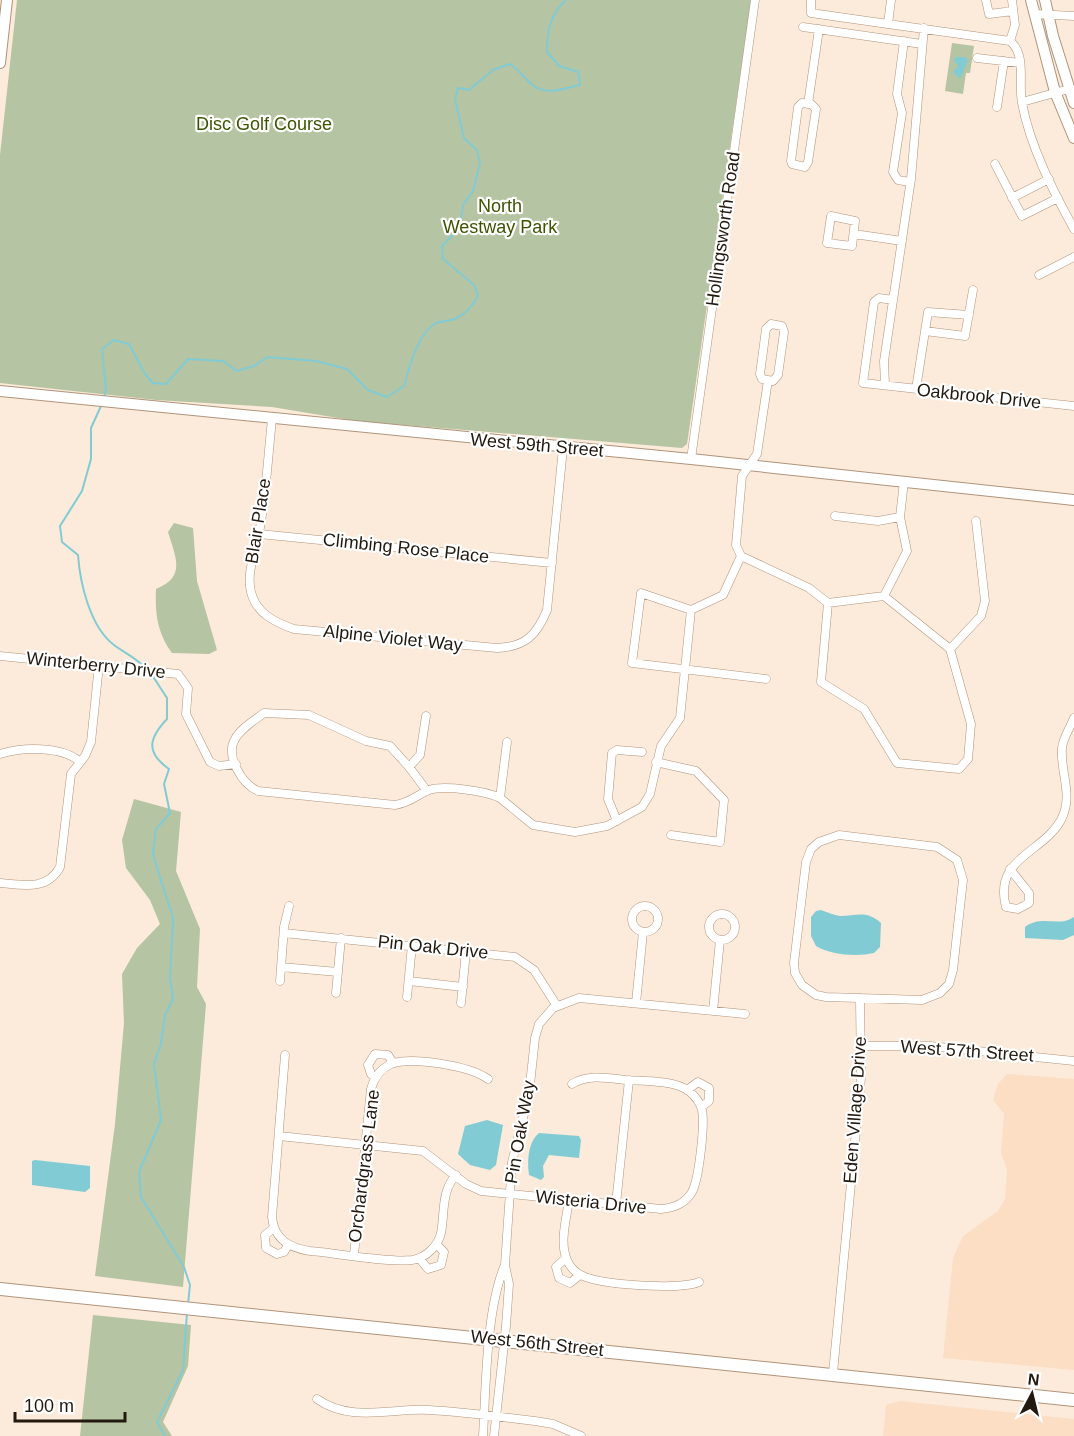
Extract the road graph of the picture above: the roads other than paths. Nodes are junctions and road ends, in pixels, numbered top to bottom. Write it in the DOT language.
graph roads {
  1 [pos="7,0"];
  2 [pos="755,0"];
  3 [pos="811,0"];
  4 [pos="891,0"];
  5 [pos="986,0"];
  6 [pos="1012,0"];
  7 [pos="1031,0"];
  8 [pos="1045,0"];
  9 [pos="1013,11"];
  10 [pos="1034,14"];
  11 [pos="1049,15"];
  12 [pos="1074,16"];
  13 [pos="888,24"];
  14 [pos="803,27"];
  15 [pos="924,28"];
  16 [pos="819,29"];
  17 [pos="904,41"];
  18 [pos="1010,41"];
  19 [pos="922,44"];
  20 [pos="977,58"];
  21 [pos="1004,61"];
  22 [pos="0,63"];
  23 [pos="1020,63"];
  24 [pos="1069,89"];
  25 [pos="1055,92"];
  26 [pos="1022,102"];
  27 [pos="1074,103"];
  28 [pos="808,104"];
  29 [pos="997,107"];
  30 [pos="1074,138"];
  31 [pos="995,164"];
  32 [pos="1049,179"];
  33 [pos="910,182"];
  34 [pos="1012,198"];
  35 [pos="1058,198"];
  36 [pos="1074,229"];
  37 [pos="854,234"];
  38 [pos="902,241"];
  39 [pos="1074,257"];
  40 [pos="1039,274"];
  41 [pos="973,290"];
  42 [pos="893,300"];
  43 [pos="969,315"];
  44 [pos="925,331"];
  45 [pos="768,380"];
  46 [pos="885,385"];
  47 [pos="916,389"];
  48 [pos="0,391"];
  49 [pos="1074,406"];
  50 [pos="272,419"];
  51 [pos="563,448"];
  52 [pos="691,459"];
  53 [pos="750,465"];
  54 [pos="904,481"];
  55 [pos="1074,500"];
  56 [pos="834,516"];
  57 [pos="900,517"];
  58 [pos="976,521"];
  59 [pos="259,534"];
  60 [pos="741,556"];
  61 [pos="552,562"];
  62 [pos="884,596"];
  63 [pos="828,603"];
  64 [pos="691,610"];
  65 [pos="267,618"];
  66 [pos="950,649"];
  67 [pos="0,656"];
  68 [pos="99,665"];
  69 [pos="685,669"];
  70 [pos="766,678"];
  71 [pos="426,716"];
  72 [pos="1074,718"];
  73 [pos="507,742"];
  74 [pos="0,747"];
  75 [pos="17,748"];
  76 [pos="642,752"];
  77 [pos="0,754"];
  78 [pos="80,761"];
  79 [pos="656,762"];
  80 [pos="236,764"];
  81 [pos="409,767"];
  82 [pos="427,791"];
  83 [pos="500,798"];
  84 [pos="616,821"];
  85 [pos="670,836"];
  86 [pos="1010,869"];
  87 [pos="0,883"];
  88 [pos="288,906"];
  89 [pos="643,932"];
  90 [pos="284,933"];
  91 [pos="341,938"];
  92 [pos="720,940"];
  93 [pos="412,945"];
  94 [pos="466,951"];
  95 [pos="281,967"];
  96 [pos="338,972"];
  97 [pos="280,981"];
  98 [pos="409,981"];
  99 [pos="463,987"];
  100 [pos="336,993"];
  101 [pos="407,998"];
  102 [pos="860,998"];
  103 [pos="636,1002"];
  104 [pos="461,1003"];
  105 [pos="557,1006"];
  106 [pos="713,1011"];
  107 [pos="744,1014"];
  108 [pos="861,1046"];
  109 [pos="285,1055"];
  110 [pos="1074,1061"];
  111 [pos="393,1064"];
  112 [pos="376,1077"];
  113 [pos="488,1079"];
  114 [pos="629,1080"];
  115 [pos="572,1084"];
  116 [pos="687,1090"];
  117 [pos="701,1107"];
  118 [pos="279,1136"];
  119 [pos="366,1144"];
  120 [pos="456,1175"];
  121 [pos="509,1193"];
  122 [pos="569,1199"];
  123 [pos="616,1204"];
  124 [pos="274,1228"];
  125 [pos="436,1244"];
  126 [pos="288,1245"];
  127 [pos="354,1255"];
  128 [pos="419,1258"];
  129 [pos="566,1258"];
  130 [pos="505,1265"];
  131 [pos="580,1275"];
  132 [pos="699,1282"];
  133 [pos="0,1289"];
  134 [pos="490,1338"];
  135 [pos="505,1340"];
  136 [pos="833,1373"];
  137 [pos="317,1400"];
  138 [pos="1074,1400"];
  139 [pos="484,1416"];
  140 [pos="496,1417"];
  141 [pos="483,1436"];
  142 [pos="494,1436"];
  143 [pos="581,1436"];
  1 -- 22 [label="street"];
  2 -- 52 [label="street, Hollingsworth Road"];
  3 -- 13 [label="street"];
  4 -- 13 [label="street"];
  5 -- 9 [label="street"];
  6 -- 9 [label="street"];
  7 -- 10 [label="street"];
  8 -- 11 [label="street"];
  9 -- 18 [label="street"];
  10 -- 11 [label="street"];
  10 -- 25 [label="street"];
  11 -- 12 [label="street"];
  11 -- 24 [label="street"];
  13 -- 15 [label="street"];
  14 -- 16 [label="street"];
  15 -- 18 [label="street"];
  15 -- 19 [label="street"];
  16 -- 17 [label="street"];
  16 -- 28 [label="street"];
  17 -- 19 [label="street"];
  17 -- 33 [label="street"];
  18 -- 23 [label="street"];
  19 -- 33 [label="street"];
  20 -- 21 [label="street"];
  21 -- 23 [label="street"];
  21 -- 29 [label="street"];
  23 -- 26 [label="street"];
  24 -- 25 [label="street"];
  24 -- 27 [label="street"];
  25 -- 26 [label="street"];
  25 -- 30 [label="street"];
  26 -- 32 [label="street"];
  28 -- 28 [label="street"];
  31 -- 34 [label="street"];
  32 -- 34 [label="street"];
  32 -- 35 [label="street"];
  33 -- 38 [label="street"];
  34 -- 35 [label="street"];
  35 -- 36 [label="street"];
  37 -- 37 [label="street"];
  37 -- 38 [label="street"];
  38 -- 42 [label="street"];
  39 -- 40 [label="street"];
  41 -- 43 [label="street"];
  42 -- 46 [label="street"];
  42 -- 46 [label="street"];
  43 -- 44 [label="street"];
  43 -- 44 [label="street"];
  44 -- 47 [label="street"];
  45 -- 45 [label="street"];
  45 -- 53 [label="street"];
  46 -- 47 [label="street, Oakbrook Drive"];
  47 -- 49 [label="street, Oakbrook Drive"];
  48 -- 50 [label="street, West 59th Street"];
  50 -- 51 [label="street, West 59th Street"];
  50 -- 59 [label="street, Blair Place"];
  51 -- 52 [label="street, West 59th Street"];
  51 -- 61 [label="street"];
  52 -- 53 [label="street, West 59th Street"];
  53 -- 54 [label="street, West 59th Street"];
  53 -- 60 [label="street"];
  54 -- 55 [label="street, West 59th Street"];
  54 -- 57 [label="street"];
  56 -- 57 [label="street"];
  57 -- 62 [label="street"];
  58 -- 66 [label="street"];
  59 -- 61 [label="street, Climbing Rose Place"];
  59 -- 65 [label="street, Blair Place"];
  60 -- 63 [label="street"];
  60 -- 64 [label="street"];
  61 -- 65 [label="street, Alpine Violet Way"];
  62 -- 63 [label="street"];
  62 -- 66 [label="street"];
  63 -- 66 [label="street"];
  64 -- 69 [label="street"];
  64 -- 69 [label="street"];
  67 -- 68 [label="street, Winterberry Drive"];
  68 -- 78 [label="street"];
  68 -- 80 [label="street, Winterberry Drive"];
  69 -- 70 [label="street"];
  69 -- 79 [label="street"];
  71 -- 81 [label="street"];
  72 -- 86 [label="street"];
  73 -- 83 [label="street"];
  74 -- 75 [label="street"];
  75 -- 77 [label="street"];
  75 -- 78 [label="street"];
  76 -- 84 [label="street"];
  78 -- 87 [label="street"];
  79 -- 84 [label="street"];
  79 -- 85 [label="street"];
  80 -- 81 [label="street"];
  80 -- 82 [label="street"];
  81 -- 82 [label="street"];
  82 -- 83 [label="street"];
  83 -- 84 [label="street"];
  86 -- 86 [label="street"];
  88 -- 90 [label="street"];
  89 -- 103 [label="street"];
  90 -- 91 [label="street, Pin Oak Drive"];
  90 -- 95 [label="street"];
  91 -- 93 [label="street, Pin Oak Drive"];
  91 -- 96 [label="street"];
  92 -- 106 [label="street"];
  93 -- 94 [label="street, Pin Oak Drive"];
  93 -- 98 [label="street"];
  94 -- 99 [label="street"];
  94 -- 105 [label="street, Pin Oak Drive"];
  95 -- 96 [label="street"];
  95 -- 97 [label="street"];
  96 -- 100 [label="street"];
  98 -- 99 [label="street"];
  98 -- 101 [label="street"];
  99 -- 104 [label="street"];
  102 -- 102 [label="street"];
  102 -- 108 [label="street, Eden Village Drive"];
  103 -- 105 [label="street"];
  103 -- 106 [label="street"];
  105 -- 121 [label="street, Pin Oak Way"];
  106 -- 107 [label="street"];
  108 -- 110 [label="street, West 57th Street"];
  108 -- 136 [label="street, Eden Village Drive"];
  109 -- 118 [label="street"];
  111 -- 112 [label="street, Orchardgrass Lane"];
  111 -- 112 [label="street, Orchardgrass Lane"];
  111 -- 113 [label="street"];
  112 -- 119 [label="street, Orchardgrass Lane"];
  114 -- 115 [label="street"];
  114 -- 116 [label="street"];
  114 -- 123 [label="street"];
  116 -- 117 [label="street"];
  116 -- 117 [label="street"];
  117 -- 123 [label="street, Wisteria Drive"];
  118 -- 119 [label="street, Wisteria Drive"];
  118 -- 124 [label="street"];
  119 -- 120 [label="street, Wisteria Drive"];
  119 -- 127 [label="street, Orchardgrass Lane"];
  120 -- 121 [label="street, Wisteria Drive"];
  120 -- 125 [label="street"];
  121 -- 122 [label="street, Wisteria Drive"];
  121 -- 130 [label="street, Pin Oak Way"];
  122 -- 123 [label="street, Wisteria Drive"];
  122 -- 129 [label="street"];
  124 -- 126 [label="street"];
  124 -- 126 [label="street"];
  125 -- 128 [label="street"];
  125 -- 128 [label="street"];
  126 -- 127 [label="street"];
  127 -- 128 [label="street"];
  129 -- 131 [label="street"];
  129 -- 131 [label="street"];
  130 -- 134 [label="street, Pin Oak Way"];
  130 -- 135 [label="street, Pin Oak Way"];
  131 -- 132 [label="street"];
  133 -- 134 [label="main road, West 56th Street"];
  134 -- 135 [label="main road, West 56th Street"];
  134 -- 139 [label="street, Pin Oak Way"];
  135 -- 136 [label="main road, West 56th Street"];
  135 -- 140 [label="street, Pin Oak Way"];
  136 -- 138 [label="main road, West 56th Street"];
  137 -- 139 [label="street"];
  139 -- 140 [label="street"];
  139 -- 141 [label="street, Pin Oak Way"];
  140 -- 142 [label="street, Pin Oak Way"];
  140 -- 143 [label="street"];
}
